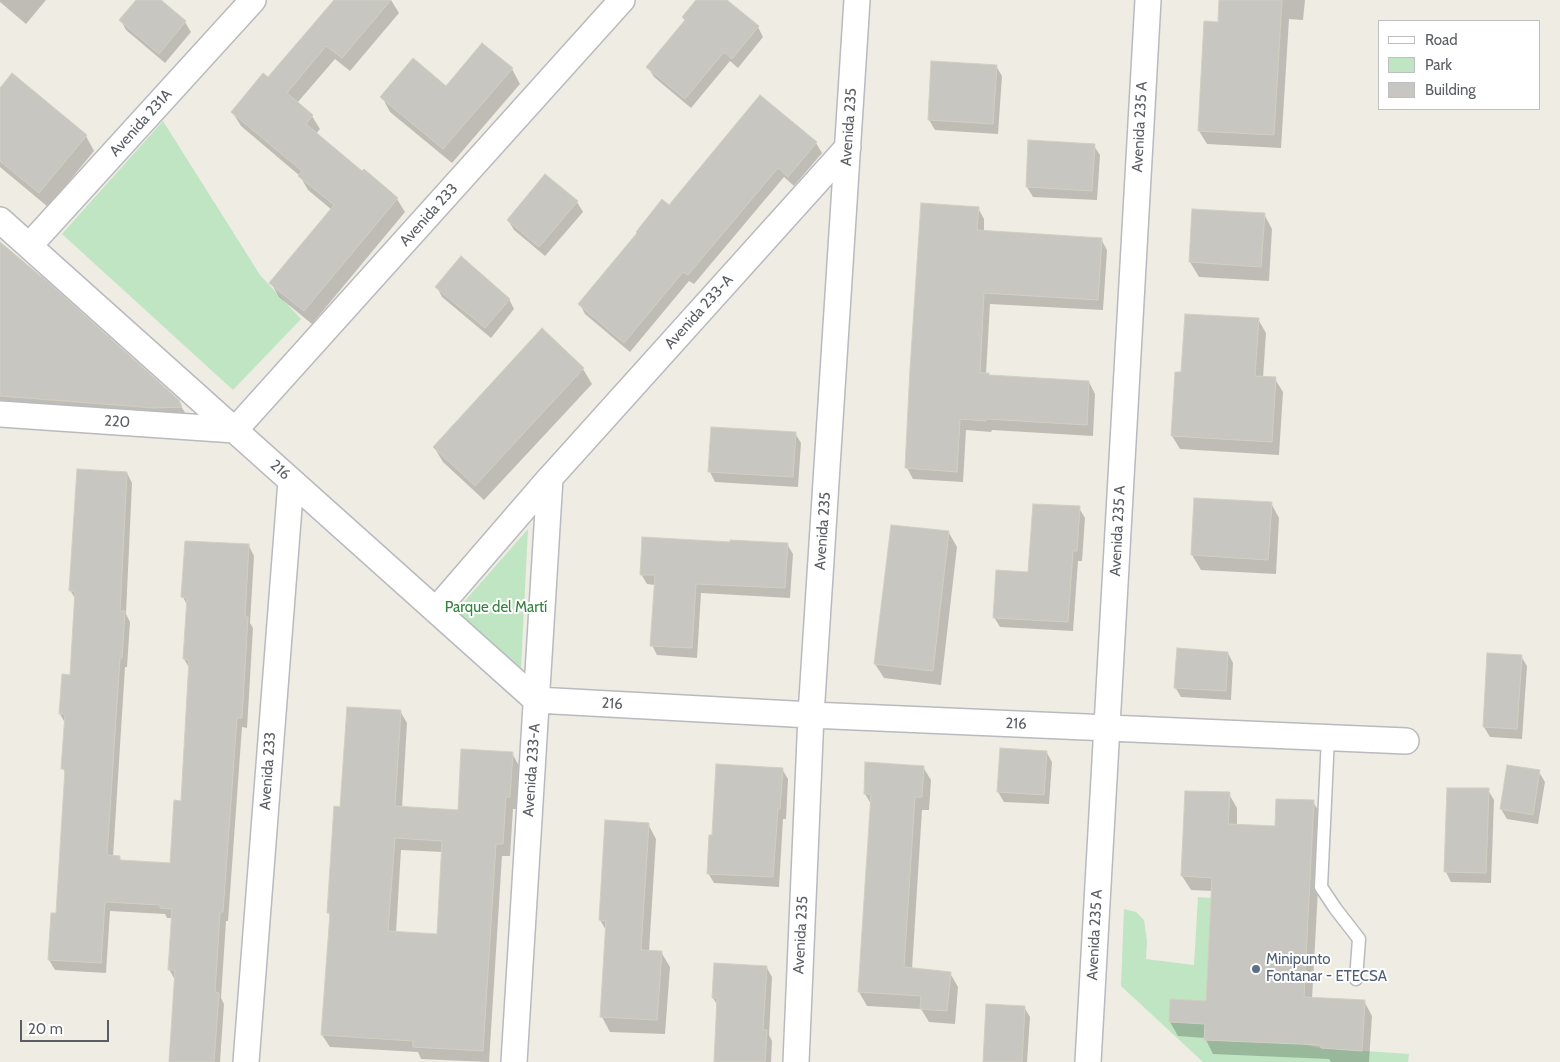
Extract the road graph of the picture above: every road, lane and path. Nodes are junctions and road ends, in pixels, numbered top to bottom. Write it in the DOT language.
graph roads {
  1 [pos="253,0"];
  2 [pos="622,0"];
  3 [pos="857,0"];
  4 [pos="1148,0"];
  5 [pos="848,147"];
  6 [pos="0,220"];
  7 [pos="29,246"];
  8 [pos="0,414"];
  9 [pos="235,430"];
  10 [pos="550,478"];
  11 [pos="291,481"];
  12 [pos="436,610"];
  13 [pos="536,700"];
  14 [pos="811,715"];
  15 [pos="1107,728"];
  16 [pos="1328,737"];
  17 [pos="1406,741"];
  18 [pos="1356,979"];
  19 [pos="246,1062"];
  20 [pos="514,1062"];
  21 [pos="796,1062"];
  22 [pos="1088,1062"];
  1 -- 7 [label="street, Avenida 231A"];
  2 -- 9 [label="street, Avenida 233"];
  3 -- 5 [label="street, Avenida 235"];
  4 -- 15 [label="street, Avenida 235 A"];
  5 -- 10 [label="street, Avenida 233-A"];
  5 -- 14 [label="street, Avenida 235"];
  6 -- 7 [label="street, 216"];
  7 -- 9 [label="street, 216"];
  8 -- 9 [label="street, 220"];
  9 -- 11 [label="street, 216"];
  10 -- 12 [label="street, Avenida 233-A"];
  10 -- 13 [label="street, Avenida 233-A"];
  11 -- 12 [label="street, 216"];
  11 -- 19 [label="street, Avenida 233"];
  12 -- 13 [label="street, 216"];
  13 -- 14 [label="street, 216"];
  13 -- 20 [label="street, Avenida 233-A"];
  14 -- 15 [label="street, 216"];
  14 -- 21 [label="street, Avenida 235"];
  15 -- 16 [label="street, 216"];
  15 -- 22 [label="street, Avenida 235 A"];
  16 -- 17 [label="street, 216"];
  16 -- 18 [label="lane"];
}
